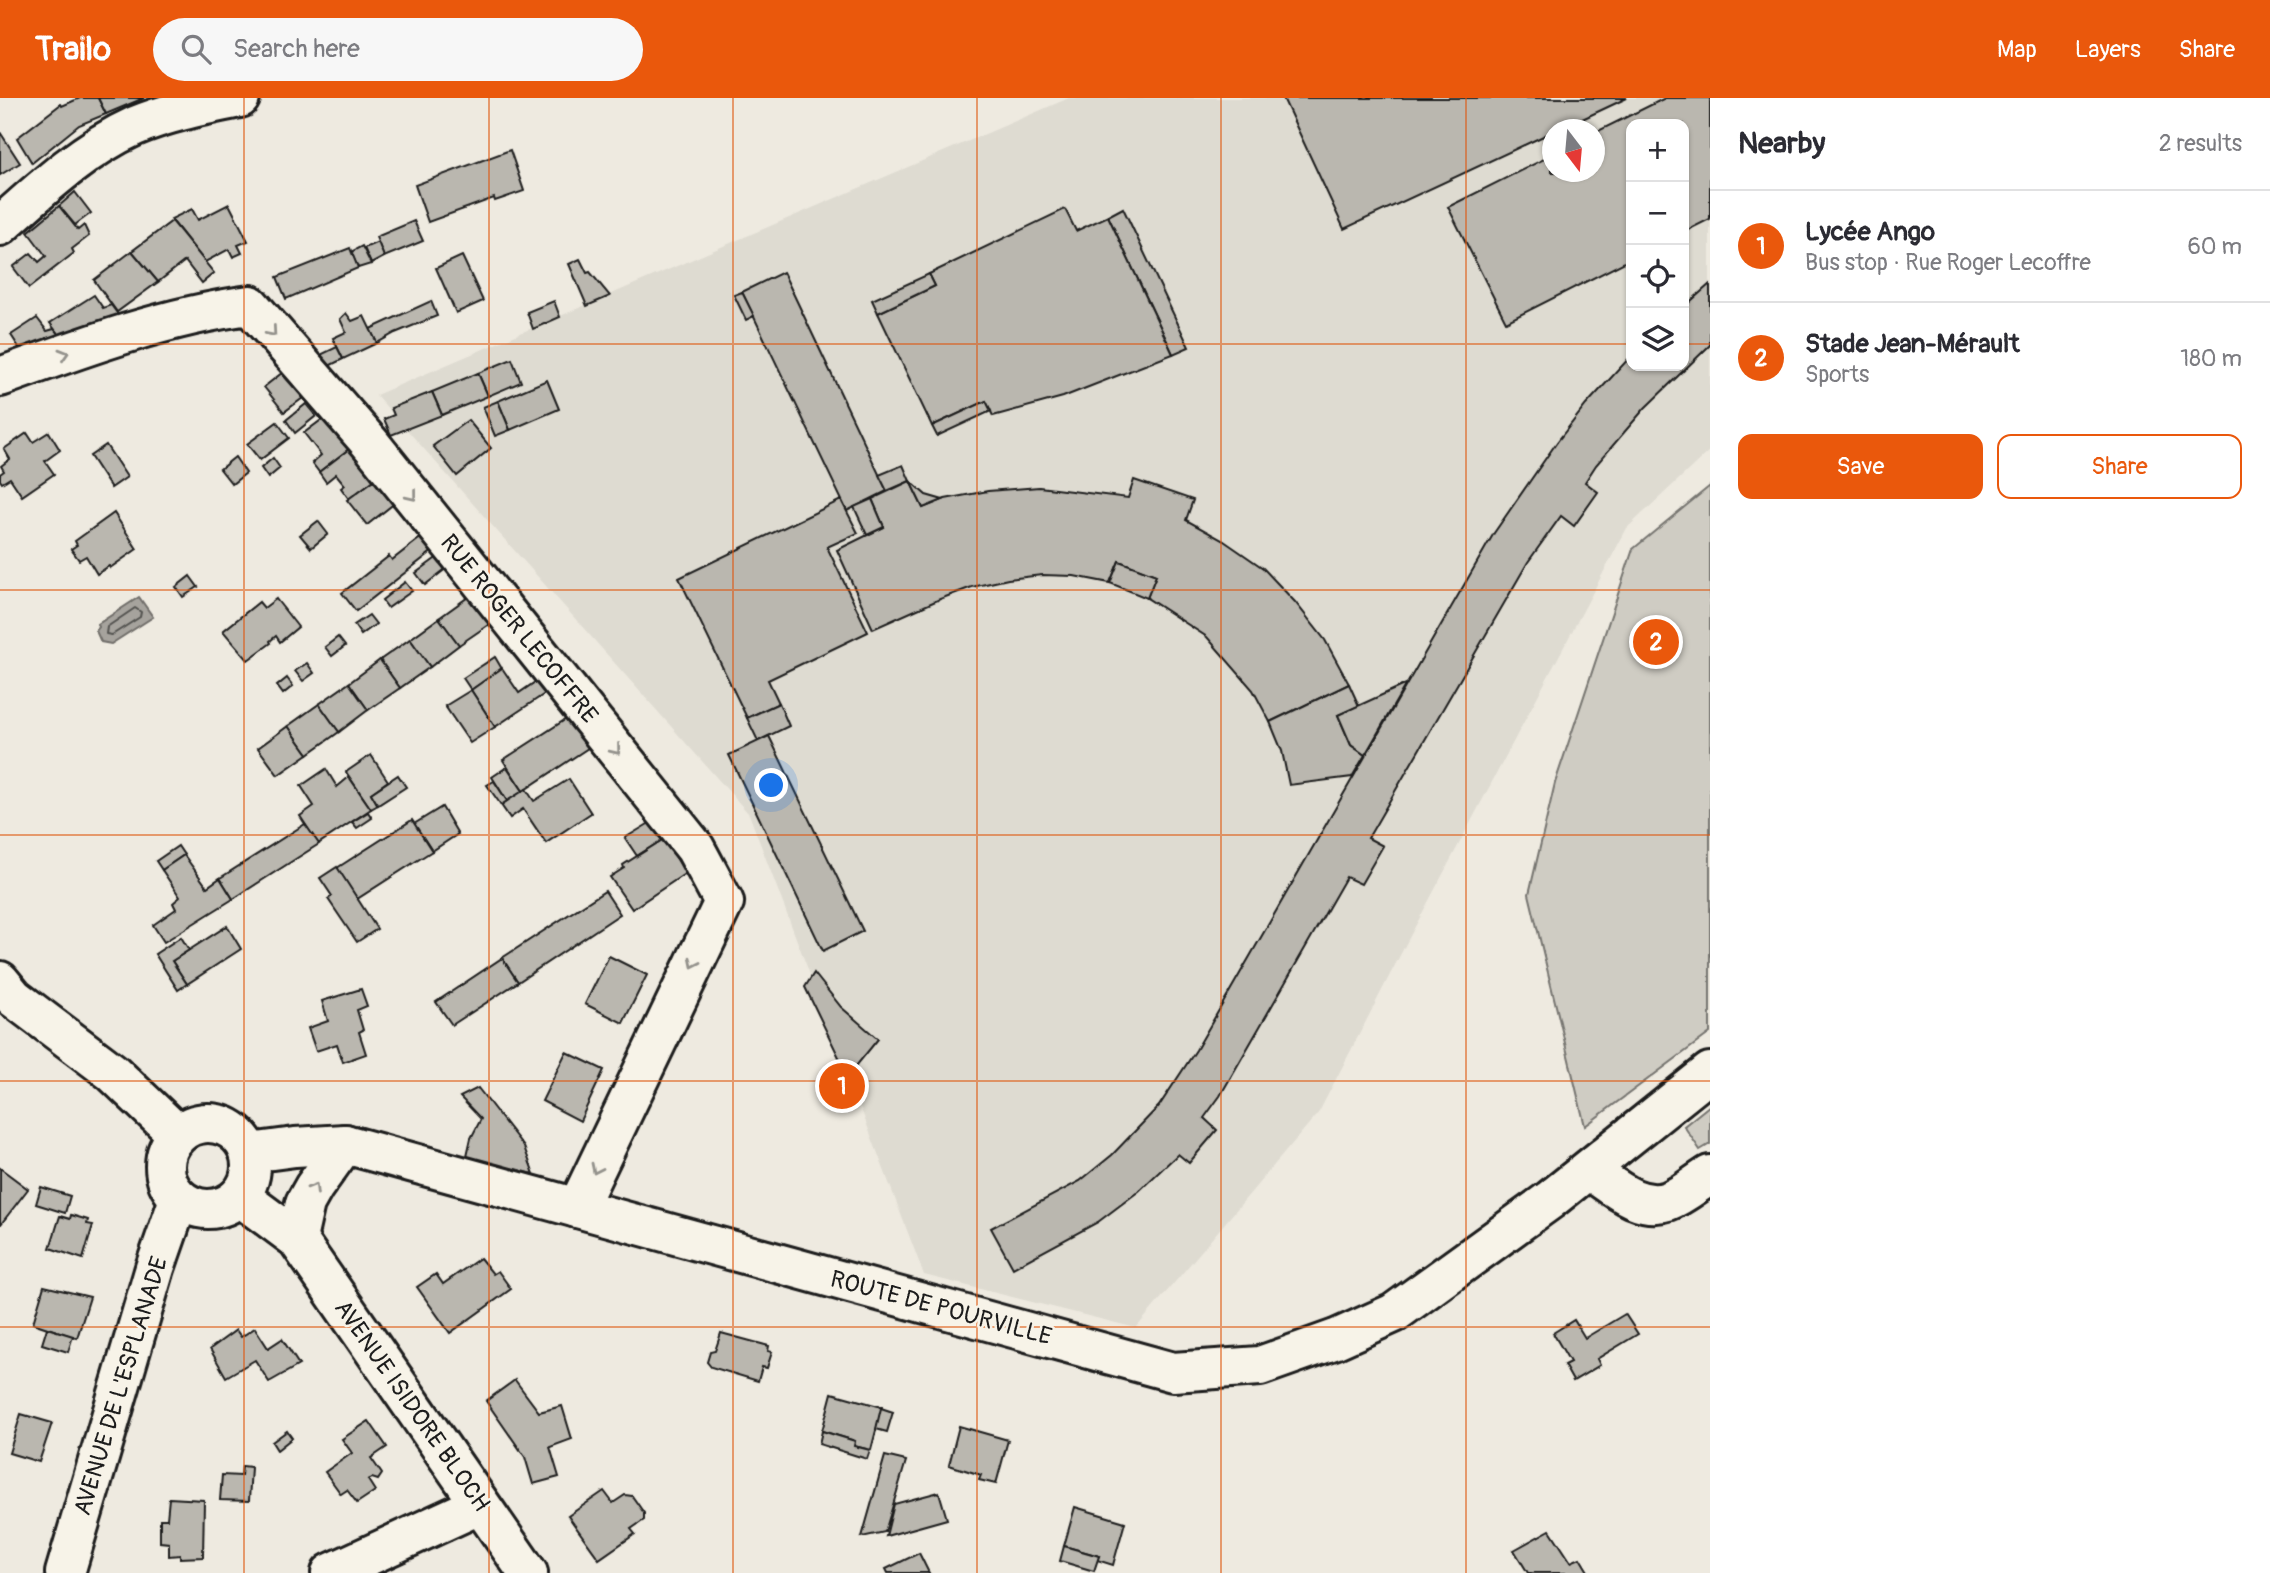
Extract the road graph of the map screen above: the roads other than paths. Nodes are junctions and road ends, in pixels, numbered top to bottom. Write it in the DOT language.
graph roads {
  1 [pos="240,98"];
  2 [pos="0,226"];
  3 [pos="0,377"];
  4 [pos="5,998"];
  5 [pos="1710,1073"];
  6 [pos="177,1134"];
  7 [pos="345,1144"];
  8 [pos="250,1153"];
  9 [pos="1589,1170"];
  10 [pos="1710,1175"];
  11 [pos="239,1196"];
  12 [pos="179,1199"];
  13 [pos="577,1208"];
  14 [pos="297,1239"];
  15 [pos="479,1504"];
  16 [pos="65,1573"];
  17 [pos="331,1573"];
  18 [pos="528,1573"];
  1 -- 2 [label="street"];
  3 -- 13 [label="street, RUE ROGER LECOFFRE, one-way"];
  4 -- 6 [label="street"];
  5 -- 9 [label="street, ROUTE DE POURVILLE"];
  6 -- 8 [label="street"];
  6 -- 12 [label="street"];
  7 -- 8 [label="street, ROUTE DE POURVILLE"];
  7 -- 13 [label="street, ROUTE DE POURVILLE"];
  14 -- 7 [label="street, one-way"];
  8 -- 11 [label="street"];
  9 -- 10 [label="street"];
  9 -- 13 [label="street, ROUTE DE POURVILLE"];
  11 -- 12 [label="street"];
  11 -- 14 [label="street, AVENUE ISIDORE BLOCH"];
  12 -- 16 [label="street, AVENUE DE L'ESPLANADE"];
  14 -- 15 [label="street, AVENUE ISIDORE BLOCH"];
  15 -- 17 [label="street"];
  15 -- 18 [label="street, AVENUE ISIDORE BLOCH"];
}
